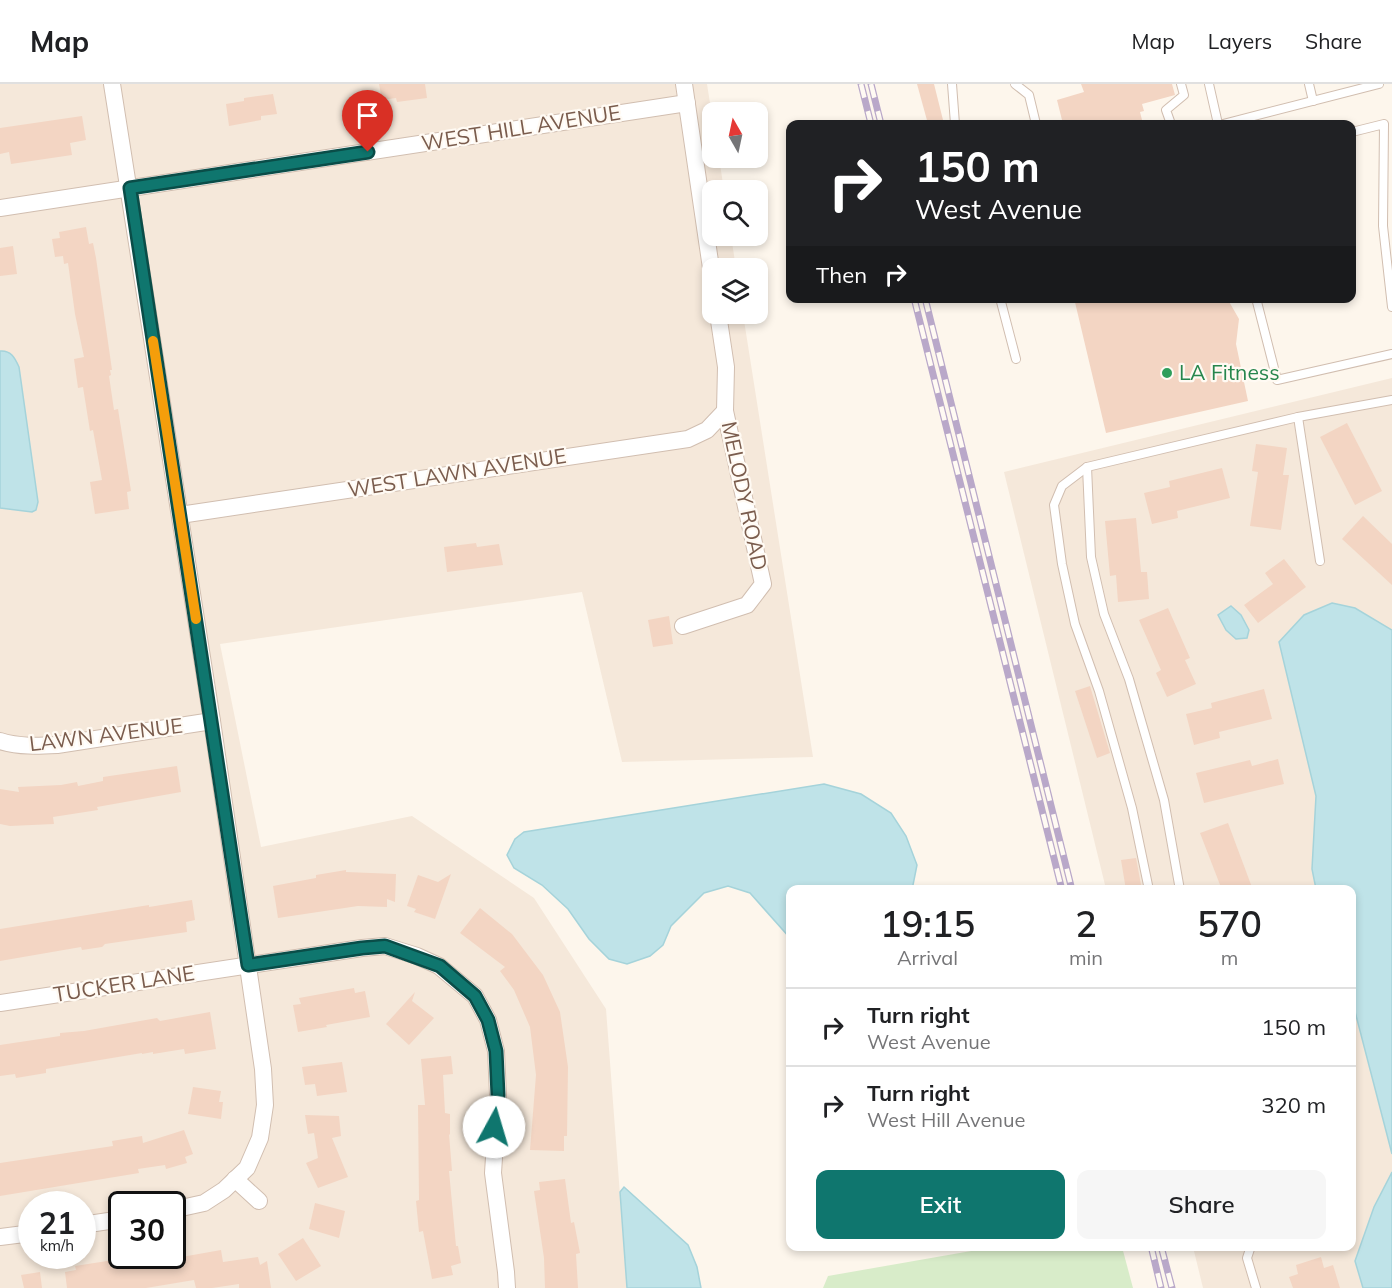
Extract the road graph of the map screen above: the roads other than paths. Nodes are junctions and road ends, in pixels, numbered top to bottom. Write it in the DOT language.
graph roads {
  1 [pos="112,84"];
  2 [pos="684,84"];
  3 [pos="952,84"];
  4 [pos="1015,84"];
  5 [pos="1181,84"];
  6 [pos="1209,84"];
  7 [pos="1309,84"];
  8 [pos="1379,84"];
  9 [pos="1164,99"];
  10 [pos="1313,101"];
  11 [pos="687,103"];
  12 [pos="1166,110"];
  13 [pos="956,120"];
  14 [pos="1035,120"];
  15 [pos="1170,120"];
  16 [pos="1217,120"];
  17 [pos="1239,120"];
  18 [pos="1356,131"];
  19 [pos="130,188"];
  20 [pos="0,208"];
  21 [pos="710,258"];
  22 [pos="1001,303"];
  23 [pos="1257,303"];
  24 [pos="1392,307"];
  25 [pos="720,324"];
  26 [pos="1392,354"];
  27 [pos="1016,359"];
  28 [pos="1392,399"];
  29 [pos="726,411"];
  30 [pos="1298,417"];
  31 [pos="1087,467"];
  32 [pos="180,515"];
  33 [pos="1320,561"];
  34 [pos="683,626"];
  35 [pos="212,721"];
  36 [pos="0,741"];
  37 [pos="1148,885"];
  38 [pos="1179,885"];
  39 [pos="248,965"];
  40 [pos="0,1003"];
  41 [pos="235,1179"];
  42 [pos="259,1201"];
  43 [pos="186,1207"];
  44 [pos="18,1235"];
  45 [pos="0,1237"];
  46 [pos="1245,1251"];
  47 [pos="1249,1251"];
  48 [pos="1247,1258"];
  49 [pos="507,1288"];
  50 [pos="1256,1288"];
  1 -- 19 [label="street"];
  2 -- 11 [label="street"];
  3 -- 13 [label="lane"];
  4 -- 14 [label="lane"];
  5 -- 12 [label="lane"];
  6 -- 16 [label="lane"];
  7 -- 10 [label="lane"];
  8 -- 10 [label="lane"];
  9 -- 12 [label="lane"];
  10 -- 17 [label="lane"];
  11 -- 19 [label="street, WEST HILL AVENUE"];
  11 -- 21 [label="street"];
  12 -- 15 [label="lane"];
  18 -- 24 [label="lane"];
  19 -- 20 [label="street, WEST HILL AVENUE"];
  19 -- 32 [label="street"];
  22 -- 27 [label="lane"];
  23 -- 26 [label="lane"];
  25 -- 29 [label="street, MELODY ROAD"];
  28 -- 30 [label="lane"];
  29 -- 32 [label="street, WEST LAWN AVENUE"];
  29 -- 34 [label="street, MELODY ROAD"];
  30 -- 31 [label="lane"];
  30 -- 33 [label="lane"];
  31 -- 37 [label="lane"];
  31 -- 38 [label="lane"];
  32 -- 35 [label="street"];
  35 -- 36 [label="street, LAWN AVENUE"];
  35 -- 39 [label="street"];
  39 -- 40 [label="street, TUCKER LANE"];
  39 -- 41 [label="street"];
  39 -- 49 [label="street, TUCKER LANE"];
  41 -- 42 [label="street"];
  41 -- 43 [label="street"];
  44 -- 45 [label="street"];
  46 -- 48 [label="lane"];
  47 -- 48 [label="lane"];
  48 -- 50 [label="lane"];
}
